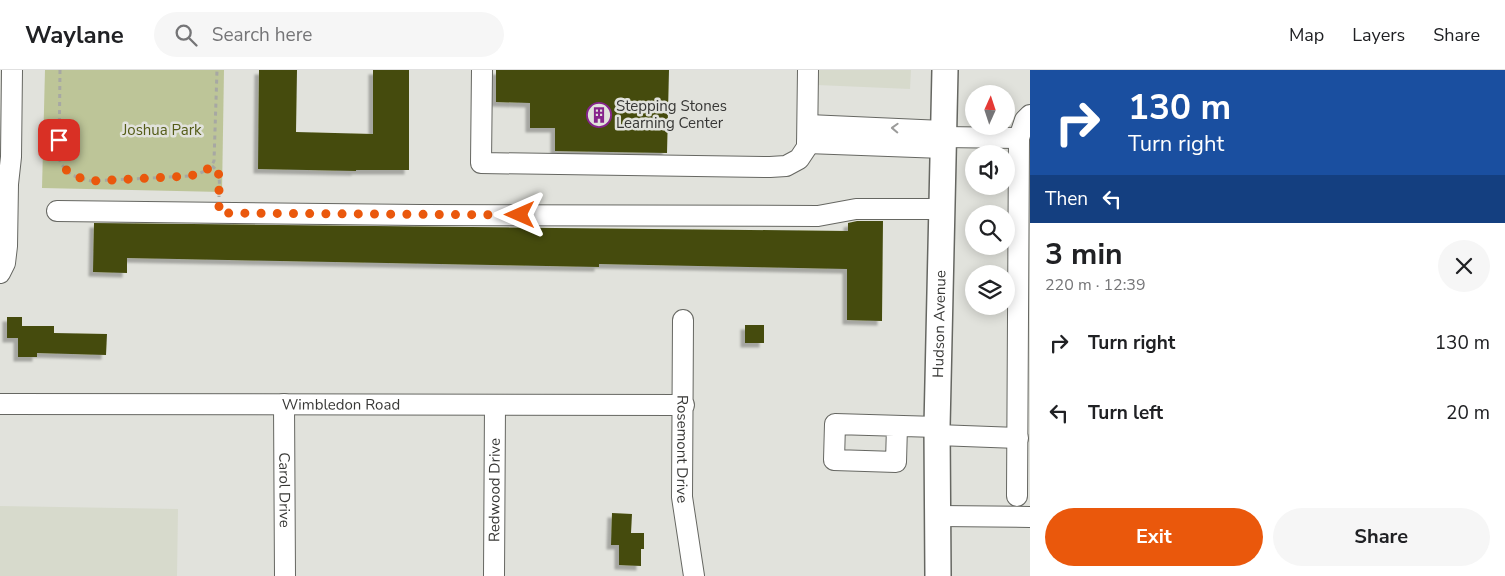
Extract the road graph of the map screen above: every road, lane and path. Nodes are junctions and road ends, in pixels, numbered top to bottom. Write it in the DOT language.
graph roads {
  1 [pos="12,70"];
  2 [pos="60,70"];
  3 [pos="217,70"];
  4 [pos="482,70"];
  5 [pos="808,70"];
  6 [pos="945,70"];
  7 [pos="1030,115"];
  8 [pos="808,134"];
  9 [pos="1020,138"];
  10 [pos="943,139"];
  11 [pos="212,166"];
  12 [pos="1025,180"];
  13 [pos="4,184"];
  14 [pos="941,209"];
  15 [pos="57,210"];
  16 [pos="219,213"];
  17 [pos="0,273"];
  18 [pos="683,320"];
  19 [pos="0,404"];
  20 [pos="284,404"];
  21 [pos="495,405"];
  22 [pos="684,405"];
  23 [pos="897,426"];
  24 [pos="937,431"];
  25 [pos="1018,438"];
  26 [pos="1016,496"];
  27 [pos="939,516"];
  28 [pos="1030,517"];
  29 [pos="285,576"];
  30 [pos="494,576"];
  31 [pos="694,576"];
  32 [pos="938,576"];
  1 -- 13 [label="street"];
  2 -- 11 [label="path"];
  3 -- 11 [label="path"];
  4 -- 8 [label="street"];
  5 -- 8 [label="street"];
  6 -- 10 [label="main road, Hudson Avenue"];
  7 -- 9 [label="street"];
  8 -- 10 [label="street"];
  9 -- 10 [label="street"];
  9 -- 12 [label="street"];
  10 -- 14 [label="main road, Hudson Avenue"];
  11 -- 16 [label="path"];
  12 -- 25 [label="street"];
  13 -- 17 [label="street"];
  14 -- 16 [label="street"];
  14 -- 24 [label="main road, Hudson Avenue"];
  15 -- 16 [label="street"];
  18 -- 22 [label="street, Rosemont Drive"];
  19 -- 20 [label="street, Wimbledon Road"];
  20 -- 21 [label="street, Wimbledon Road"];
  20 -- 29 [label="street, Carol Drive"];
  21 -- 22 [label="street, Wimbledon Road"];
  21 -- 30 [label="street, Redwood Drive"];
  22 -- 31 [label="street, Rosemont Drive"];
  23 -- 24 [label="street"];
  24 -- 25 [label="street"];
  24 -- 27 [label="main road, Hudson Avenue"];
  25 -- 26 [label="street"];
  27 -- 28 [label="street"];
  27 -- 32 [label="main road, Hudson Avenue"];
}
